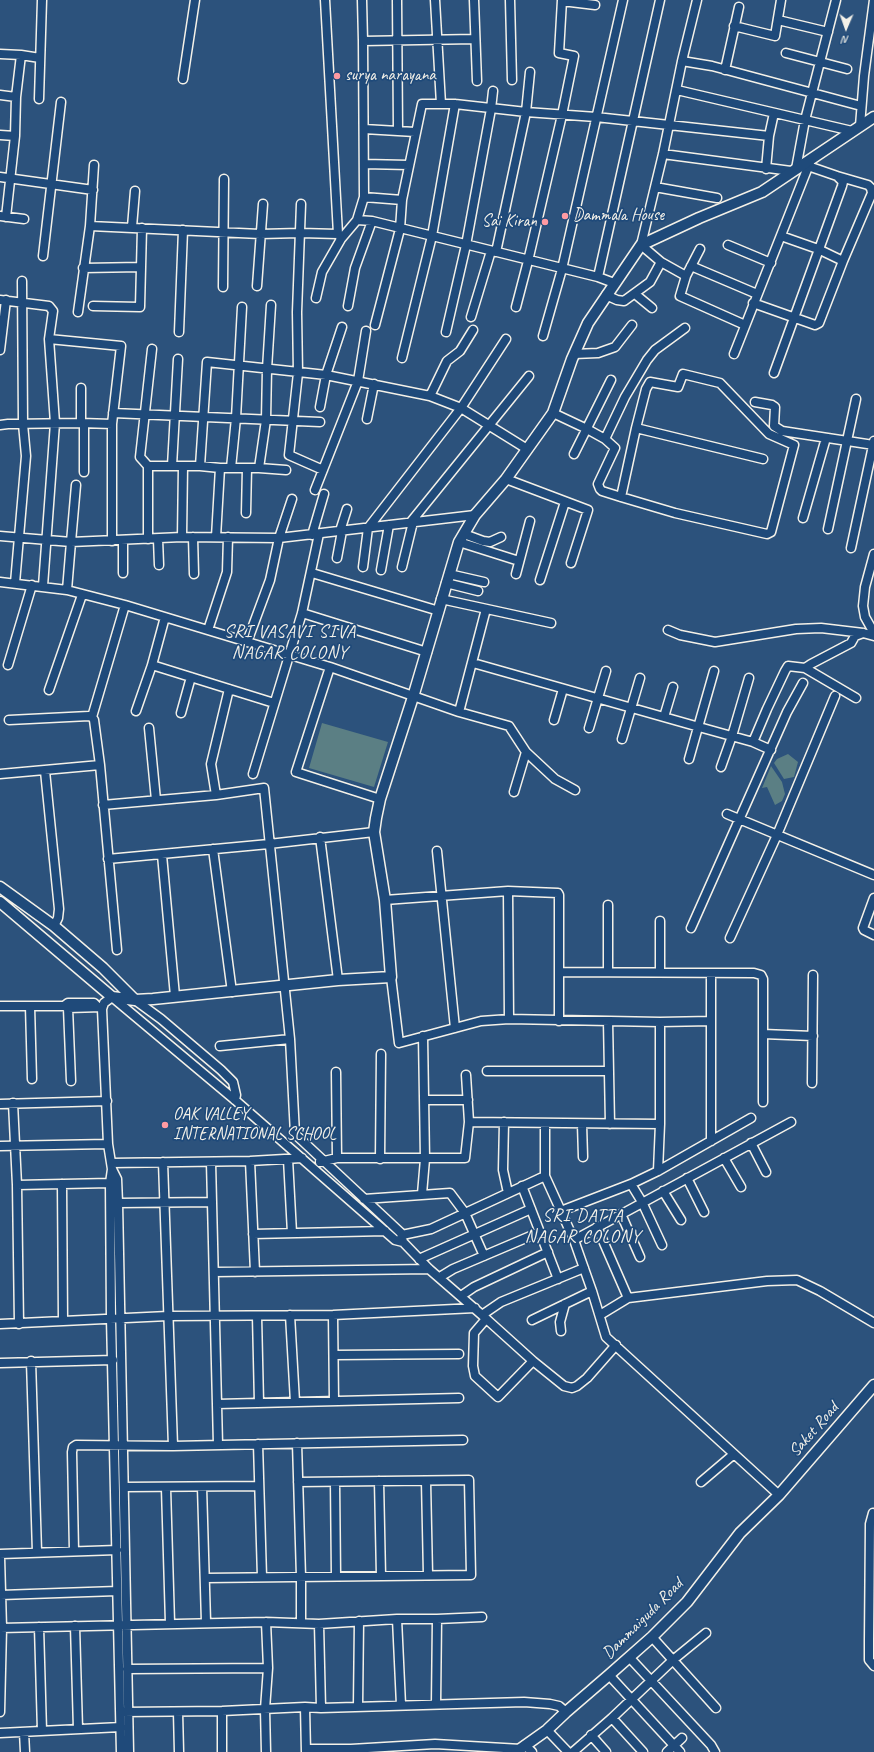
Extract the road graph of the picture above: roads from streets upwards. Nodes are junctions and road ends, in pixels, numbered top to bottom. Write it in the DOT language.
graph roads {
  1 [pos="42,0"];
  2 [pos="195,0"];
  3 [pos="325,0"];
  4 [pos="362,0"];
  5 [pos="397,0"];
  6 [pos="435,0"];
  7 [pos="474,0"];
  8 [pos="510,0"];
  9 [pos="562,0"];
  10 [pos="623,0"];
  11 [pos="660,0"];
  12 [pos="696,0"];
  13 [pos="781,0"];
  14 [pos="836,0"];
  15 [pos="874,0"];
  16 [pos="594,5"];
  17 [pos="739,6"];
  18 [pos="778,20"];
  19 [pos="734,26"];
  20 [pos="828,32"];
  21 [pos="475,39"];
  22 [pos="437,40"];
  23 [pos="363,41"];
  24 [pos="397,42"];
  25 [pos="786,53"];
  26 [pos="0,54"];
  27 [pos="21,56"];
  28 [pos="40,58"];
  29 [pos="682,61"];
  30 [pos="821,62"];
  31 [pos="847,69"];
  32 [pos="724,70"];
  33 [pos="530,72"];
  34 [pos="184,79"];
  35 [pos="512,80"];
  36 [pos="477,81"];
  37 [pos="677,90"];
  38 [pos="493,91"];
  39 [pos="813,93"];
  40 [pos="0,96"];
  41 [pos="16,97"];
  42 [pos="38,99"];
  43 [pos="61,102"];
  44 [pos="441,104"];
  45 [pos="455,104"];
  46 [pos="861,106"];
  47 [pos="491,109"];
  48 [pos="526,112"];
  49 [pos="774,113"];
  50 [pos="562,115"];
  51 [pos="596,117"];
  52 [pos="874,117"];
  53 [pos="805,120"];
  54 [pos="632,122"];
  55 [pos="669,125"];
  56 [pos="364,129"];
  57 [pos="856,129"];
  58 [pos="398,131"];
  59 [pos="415,132"];
  60 [pos="0,135"];
  61 [pos="15,136"];
  62 [pos="769,136"];
  63 [pos="663,154"];
  64 [pos="810,162"];
  65 [pos="364,164"];
  66 [pos="94,165"];
  67 [pos="409,165"];
  68 [pos="766,169"];
  69 [pos="794,170"];
  70 [pos="837,176"];
  71 [pos="0,177"];
  72 [pos="10,178"];
  73 [pos="224,179"];
  74 [pos="52,184"];
  75 [pos="655,187"];
  76 [pos="93,190"];
  77 [pos="136,191"];
  78 [pos="873,193"];
  79 [pos="364,197"];
  80 [pos="717,198"];
  81 [pos="402,200"];
  82 [pos="263,204"];
  83 [pos="301,204"];
  84 [pos="3,217"];
  85 [pos="24,219"];
  86 [pos="357,220"];
  87 [pos="372,221"];
  88 [pos="90,226"];
  89 [pos="132,228"];
  90 [pos="142,228"];
  91 [pos="400,229"];
  92 [pos="183,230"];
  93 [pos="224,232"];
  94 [pos="300,233"];
  95 [pos="260,234"];
  96 [pos="432,236"];
  97 [pos="781,236"];
  98 [pos="340,237"];
  99 [pos="466,245"];
  100 [pos="641,245"];
  101 [pos="728,245"];
  102 [pos="700,249"];
  103 [pos="818,249"];
  104 [pos="494,251"];
  105 [pos="44,256"];
  106 [pos="528,260"];
  107 [pos="843,261"];
  108 [pos="661,262"];
  109 [pos="771,263"];
  110 [pos="691,266"];
  111 [pos="83,268"];
  112 [pos="141,268"];
  113 [pos="562,269"];
  114 [pos="686,276"];
  115 [pos="598,277"];
  116 [pos="22,281"];
  117 [pos="614,282"];
  118 [pos="223,286"];
  119 [pos="257,286"];
  120 [pos="635,294"];
  121 [pos="757,294"];
  122 [pos="606,295"];
  123 [pos="316,298"];
  124 [pos="3,300"];
  125 [pos="23,303"];
  126 [pos="753,303"];
  127 [pos="93,306"];
  128 [pos="271,306"];
  129 [pos="348,306"];
  130 [pos="242,307"];
  131 [pos="516,307"];
  132 [pos="652,308"];
  133 [pos="78,312"];
  134 [pos="471,317"];
  135 [pos="794,318"];
  136 [pos="375,325"];
  137 [pos="745,325"];
  138 [pos="632,326"];
  139 [pos="342,327"];
  140 [pos="685,328"];
  141 [pos="366,330"];
  142 [pos="473,330"];
  143 [pos="179,332"];
  144 [pos="446,332"];
  145 [pos="543,336"];
  146 [pos="49,339"];
  147 [pos="506,339"];
  148 [pos="152,349"];
  149 [pos="0,350"];
  150 [pos="734,354"];
  151 [pos="402,358"];
  152 [pos="178,360"];
  153 [pos="572,360"];
  154 [pos="238,365"];
  155 [pos="267,369"];
  156 [pos="298,373"];
  157 [pos="774,373"];
  158 [pos="326,375"];
  159 [pos="529,376"];
  160 [pos="611,380"];
  161 [pos="358,381"];
  162 [pos="374,384"];
  163 [pos="81,388"];
  164 [pos="430,396"];
  165 [pos="856,399"];
  166 [pos="755,402"];
  167 [pos="320,407"];
  168 [pos="461,408"];
  169 [pos="113,412"];
  170 [pos="553,413"];
  171 [pos="145,414"];
  172 [pos="175,415"];
  173 [pos="204,417"];
  174 [pos="236,418"];
  175 [pos="367,419"];
  176 [pos="266,420"];
  177 [pos="292,421"];
  178 [pos="83,422"];
  179 [pos="320,422"];
  180 [pos="55,423"];
  181 [pos="23,424"];
  182 [pos="112,424"];
  183 [pos="0,425"];
  184 [pos="489,427"];
  185 [pos="636,428"];
  186 [pos="587,429"];
  187 [pos="826,438"];
  188 [pos="605,439"];
  189 [pos="848,441"];
  190 [pos="874,444"];
  191 [pos="527,449"];
  192 [pos="574,454"];
  193 [pos="763,459"];
  194 [pos="148,466"];
  195 [pos="172,466"];
  196 [pos="184,466"];
  197 [pos="200,466"];
  198 [pos="220,468"];
  199 [pos="231,468"];
  200 [pos="247,468"];
  201 [pos="260,468"];
  202 [pos="286,470"];
  203 [pos="323,470"];
  204 [pos="84,472"];
  205 [pos="506,479"];
  206 [pos="76,485"];
  207 [pos="315,490"];
  208 [pos="324,494"];
  209 [pos="621,497"];
  210 [pos="292,499"];
  211 [pos="565,502"];
  212 [pos="347,509"];
  213 [pos="246,513"];
  214 [pos="475,515"];
  215 [pos="803,518"];
  216 [pos="530,521"];
  217 [pos="412,523"];
  218 [pos="389,525"];
  219 [pos="368,528"];
  220 [pos="828,529"];
  221 [pos="340,531"];
  222 [pos="315,535"];
  223 [pos="0,536"];
  224 [pos="193,537"];
  225 [pos="216,537"];
  226 [pos="228,537"];
  227 [pos="501,537"];
  228 [pos="19,538"];
  229 [pos="182,538"];
  230 [pos="279,538"];
  231 [pos="461,538"];
  232 [pos="158,539"];
  233 [pos="46,540"];
  234 [pos="148,540"];
  235 [pos="112,541"];
  236 [pos="123,541"];
  237 [pos="71,542"];
  238 [pos="851,548"];
  239 [pos="874,554"];
  240 [pos="337,558"];
  241 [pos="519,561"];
  242 [pos="571,562"];
  243 [pos="159,565"];
  244 [pos="363,567"];
  245 [pos="402,567"];
  246 [pos="381,570"];
  247 [pos="123,573"];
  248 [pos="312,573"];
  249 [pos="194,574"];
  250 [pos="516,574"];
  251 [pos="448,579"];
  252 [pos="540,580"];
  253 [pos="0,582"];
  254 [pos="484,582"];
  255 [pos="15,583"];
  256 [pos="32,585"];
  257 [pos="43,586"];
  258 [pos="67,590"];
  259 [pos="478,591"];
  260 [pos="82,595"];
  261 [pos="441,599"];
  262 [pos="125,605"];
  263 [pos="486,609"];
  264 [pos="439,611"];
  265 [pos="302,613"];
  266 [pos="165,617"];
  267 [pos="551,623"];
  268 [pos="208,630"];
  269 [pos="668,630"];
  270 [pos="863,633"];
  271 [pos="874,633"];
  272 [pos="874,636"];
  273 [pos="247,642"];
  274 [pos="427,652"];
  275 [pos="288,655"];
  276 [pos="473,663"];
  277 [pos="8,665"];
  278 [pos="152,665"];
  279 [pos="330,667"];
  280 [pos="805,668"];
  281 [pos="606,671"];
  282 [pos="714,671"];
  283 [pos="191,677"];
  284 [pos="640,678"];
  285 [pos="749,678"];
  286 [pos="803,683"];
  287 [pos="673,687"];
  288 [pos="229,689"];
  289 [pos="563,689"];
  290 [pos="48,690"];
  291 [pos="835,696"];
  292 [pos="414,697"];
  293 [pos="856,698"];
  294 [pos="598,699"];
  295 [pos="274,703"];
  296 [pos="631,709"];
  297 [pos="136,711"];
  298 [pos="459,712"];
  299 [pos="181,713"];
  300 [pos="92,717"];
  301 [pos="664,717"];
  302 [pos="9,720"];
  303 [pos="554,720"];
  304 [pos="699,727"];
  305 [pos="149,728"];
  306 [pos="589,728"];
  307 [pos="732,736"];
  308 [pos="622,739"];
  309 [pos="753,742"];
  310 [pos="771,750"];
  311 [pos="526,752"];
  312 [pos="689,759"];
  313 [pos="100,765"];
  314 [pos="721,767"];
  315 [pos="45,771"];
  316 [pos="0,774"];
  317 [pos="253,774"];
  318 [pos="575,790"];
  319 [pos="514,792"];
  320 [pos="216,795"];
  321 [pos="380,799"];
  322 [pos="156,800"];
  323 [pos="103,805"];
  324 [pos="727,814"];
  325 [pos="740,818"];
  326 [pos="374,832"];
  327 [pos="777,835"];
  328 [pos="320,837"];
  329 [pos="269,844"];
  330 [pos="213,849"];
  331 [pos="437,852"];
  332 [pos="162,855"];
  333 [pos="108,859"];
  334 [pos="874,875"];
  335 [pos="0,887"];
  336 [pos="508,891"];
  337 [pos="441,897"];
  338 [pos="874,898"];
  339 [pos="385,900"];
  340 [pos="0,902"];
  341 [pos="608,905"];
  342 [pos="660,921"];
  343 [pos="56,922"];
  344 [pos="691,928"];
  345 [pos="874,935"];
  346 [pos="730,938"];
  347 [pos="117,950"];
  348 [pos="608,971"];
  349 [pos="560,972"];
  350 [pos="660,972"];
  351 [pos="711,973"];
  352 [pos="813,975"];
  353 [pos="391,977"];
  354 [pos="338,980"];
  355 [pos="285,986"];
  356 [pos="232,992"];
  357 [pos="174,996"];
  358 [pos="112,997"];
  359 [pos="135,1000"];
  360 [pos="0,1006"];
  361 [pos="30,1006"];
  362 [pos="66,1007"];
  363 [pos="100,1007"];
  364 [pos="510,1018"];
  365 [pos="559,1021"];
  366 [pos="608,1021"];
  367 [pos="711,1021"];
  368 [pos="660,1022"];
  369 [pos="455,1028"];
  370 [pos="763,1034"];
  371 [pos="423,1036"];
  372 [pos="813,1036"];
  373 [pos="290,1039"];
  374 [pos="220,1046"];
  375 [pos="381,1054"];
  376 [pos="487,1071"];
  377 [pos="609,1071"];
  378 [pos="336,1072"];
  379 [pos="466,1075"];
  380 [pos="32,1079"];
  381 [pos="71,1081"];
  382 [pos="812,1083"];
  383 [pos="235,1100"];
  384 [pos="424,1100"];
  385 [pos="468,1100"];
  386 [pos="107,1101"];
  387 [pos="763,1102"];
  388 [pos="13,1103"];
  389 [pos="0,1104"];
  390 [pos="751,1118"];
  391 [pos="470,1122"];
  392 [pos="504,1122"];
  393 [pos="791,1122"];
  394 [pos="545,1124"];
  395 [pos="582,1124"];
  396 [pos="610,1124"];
  397 [pos="660,1124"];
  398 [pos="711,1141"];
  399 [pos="751,1143"];
  400 [pos="108,1144"];
  401 [pos="16,1145"];
  402 [pos="0,1146"];
  403 [pos="583,1157"];
  404 [pos="302,1158"];
  405 [pos="337,1158"];
  406 [pos="724,1158"];
  407 [pos="288,1159"];
  408 [pos="380,1159"];
  409 [pos="425,1159"];
  410 [pos="250,1161"];
  411 [pos="163,1162"];
  412 [pos="211,1162"];
  413 [pos="317,1163"];
  414 [pos="111,1166"];
  415 [pos="658,1171"];
  416 [pos="766,1172"];
  417 [pos="545,1176"];
  418 [pos="687,1178"];
  419 [pos="110,1183"];
  420 [pos="62,1184"];
  421 [pos="631,1184"];
  422 [pos="17,1185"];
  423 [pos="522,1186"];
  424 [pos="741,1187"];
  425 [pos="663,1191"];
  426 [pos="508,1193"];
  427 [pos="422,1194"];
  428 [pos="358,1199"];
  429 [pos="212,1202"];
  430 [pos="642,1202"];
  431 [pos="118,1203"];
  432 [pos="164,1203"];
  433 [pos="531,1209"];
  434 [pos="561,1212"];
  435 [pos="704,1212"];
  436 [pos="465,1213"];
  437 [pos="621,1214"];
  438 [pos="681,1220"];
  439 [pos="598,1227"];
  440 [pos="385,1231"];
  441 [pos="540,1232"];
  442 [pos="292,1233"];
  443 [pos="474,1233"];
  444 [pos="253,1234"];
  445 [pos="402,1239"];
  446 [pos="574,1240"];
  447 [pos="662,1245"];
  448 [pos="548,1252"];
  449 [pos="484,1256"];
  450 [pos="640,1257"];
  451 [pos="419,1259"];
  452 [pos="584,1268"];
  453 [pos="429,1269"];
  454 [pos="214,1272"];
  455 [pos="255,1272"];
  456 [pos="440,1277"];
  457 [pos="558,1279"];
  458 [pos="592,1291"];
  459 [pos="461,1296"];
  460 [pos="628,1298"];
  461 [pos="565,1304"];
  462 [pos="475,1308"];
  463 [pos="290,1315"];
  464 [pos="333,1315"];
  465 [pos="600,1315"];
  466 [pos="168,1316"];
  467 [pos="215,1316"];
  468 [pos="257,1316"];
  469 [pos="484,1317"];
  470 [pos="111,1318"];
  471 [pos="121,1318"];
  472 [pos="532,1320"];
  473 [pos="63,1321"];
  474 [pos="874,1323"];
  475 [pos="0,1324"];
  476 [pos="19,1324"];
  477 [pos="561,1331"];
  478 [pos="616,1345"];
  479 [pos="334,1354"];
  480 [pos="459,1354"];
  481 [pos="113,1360"];
  482 [pos="31,1361"];
  483 [pos="533,1361"];
  484 [pos="0,1363"];
  485 [pos="874,1385"];
  486 [pos="460,1398"];
  487 [pos="334,1401"];
  488 [pos="295,1402"];
  489 [pos="259,1403"];
  490 [pos="217,1404"];
  491 [pos="463,1440"];
  492 [pos="258,1444"];
  493 [pos="297,1444"];
  494 [pos="218,1445"];
  495 [pos="119,1446"];
  496 [pos="173,1446"];
  497 [pos="734,1454"];
  498 [pos="426,1480"];
  499 [pos="379,1481"];
  500 [pos="298,1482"];
  501 [pos="335,1482"];
  502 [pos="701,1482"];
  503 [pos="259,1486"];
  504 [pos="124,1487"];
  505 [pos="202,1487"];
  506 [pos="166,1488"];
  507 [pos="779,1495"];
  508 [pos="874,1513"];
  509 [pos="116,1550"];
  510 [pos="74,1551"];
  511 [pos="36,1552"];
  512 [pos="0,1555"];
  513 [pos="872,1562"];
  514 [pos="336,1576"];
  515 [pos="381,1576"];
  516 [pos="428,1576"];
  517 [pos="262,1577"];
  518 [pos="301,1577"];
  519 [pos="205,1578"];
  520 [pos="117,1591"];
  521 [pos="1,1595"];
  522 [pos="872,1617"];
  523 [pos="482,1618"];
  524 [pos="397,1619"];
  525 [pos="437,1619"];
  526 [pos="359,1621"];
  527 [pos="206,1622"];
  528 [pos="266,1622"];
  529 [pos="301,1623"];
  530 [pos="170,1624"];
  531 [pos="319,1624"];
  532 [pos="122,1625"];
  533 [pos="75,1626"];
  534 [pos="39,1627"];
  535 [pos="1,1628"];
  536 [pos="706,1633"];
  537 [pos="652,1637"];
  538 [pos="629,1658"];
  539 [pos="673,1660"];
  540 [pos="874,1666"];
  541 [pos="268,1668"];
  542 [pos="127,1669"];
  543 [pos="609,1675"];
  544 [pos="652,1681"];
  545 [pos="632,1699"];
  546 [pos="436,1704"];
  547 [pos="401,1705"];
  548 [pos="358,1706"];
  549 [pos="305,1707"];
  550 [pos="320,1708"];
  551 [pos="716,1708"];
  552 [pos="265,1709"];
  553 [pos="222,1711"];
  554 [pos="0,1712"];
  555 [pos="124,1712"];
  556 [pos="178,1712"];
  557 [pos="566,1712"];
  558 [pos="612,1718"];
  559 [pos="121,1727"];
  560 [pos="78,1729"];
  561 [pos="547,1730"];
  562 [pos="42,1731"];
  563 [pos="24,1732"];
  564 [pos="0,1733"];
  565 [pos="591,1735"];
  566 [pos="682,1738"];
  567 [pos="435,1748"];
  568 [pos="395,1749"];
  569 [pos="523,1749"];
  570 [pos="677,1749"];
  571 [pos="306,1750"];
  572 [pos="351,1750"];
  573 [pos="25,1752"];
  574 [pos="121,1752"];
  575 [pos="129,1752"];
  576 [pos="179,1752"];
  577 [pos="222,1752"];
  578 [pos="266,1752"];
  579 [pos="568,1752"];
  580 [pos="573,1752"];
  581 [pos="606,1752"];
  582 [pos="643,1752"];
  583 [pos="667,1752"];
  584 [pos="714,1752"];
  1 -- 28 [label="street"];
  2 -- 34 [label="street"];
  3 -- 98 [label="street"];
  4 -- 23 [label="street"];
  5 -- 24 [label="street"];
  6 -- 22 [label="street"];
  7 -- 21 [label="street"];
  8 -- 35 [label="street"];
  9 -- 16 [label="street"];
  9 -- 50 [label="street"];
  10 -- 51 [label="street"];
  11 -- 54 [label="street"];
  12 -- 29 [label="street"];
  13 -- 18 [label="street"];
  14 -- 20 [label="street"];
  15 -- 46 [label="street"];
  17 -- 19 [label="street"];
  18 -- 19 [label="street"];
  18 -- 20 [label="street"];
  19 -- 32 [label="street"];
  20 -- 30 [label="street"];
  21 -- 22 [label="street"];
  21 -- 36 [label="street"];
  22 -- 24 [label="street"];
  22 -- 44 [label="street"];
  23 -- 24 [label="street"];
  23 -- 56 [label="street"];
  24 -- 58 [label="street"];
  25 -- 30 [label="street"];
  26 -- 27 [label="street"];
  27 -- 28 [label="street"];
  27 -- 41 [label="street"];
  28 -- 42 [label="street"];
  29 -- 32 [label="street"];
  29 -- 37 [label="street"];
  30 -- 31 [label="street"];
  30 -- 39 [label="street"];
  32 -- 39 [label="street"];
  33 -- 48 [label="street"];
  37 -- 49 [label="street"];
  37 -- 55 [label="street"];
  38 -- 47 [label="street"];
  39 -- 46 [label="street"];
  39 -- 53 [label="street"];
  40 -- 41 [label="street"];
  41 -- 61 [label="street"];
  43 -- 74 [label="street"];
  44 -- 45 [label="street"];
  44 -- 59 [label="street"];
  45 -- 47 [label="street"];
  45 -- 96 [label="street"];
  46 -- 57 [label="street"];
  47 -- 48 [label="street"];
  47 -- 99 [label="street"];
  48 -- 50 [label="street"];
  48 -- 104 [label="street"];
  49 -- 53 [label="street"];
  49 -- 62 [label="street"];
  50 -- 51 [label="street"];
  50 -- 106 [label="street"];
  51 -- 54 [label="street"];
  51 -- 113 [label="street"];
  52 -- 57 [label="street"];
  53 -- 57 [label="street"];
  53 -- 69 [label="street"];
  54 -- 55 [label="street"];
  54 -- 115 [label="street"];
  55 -- 62 [label="street"];
  55 -- 63 [label="street"];
  56 -- 58 [label="street"];
  56 -- 65 [label="street"];
  57 -- 64 [label="street"];
  58 -- 59 [label="street"];
  59 -- 67 [label="street"];
  60 -- 61 [label="street"];
  61 -- 72 [label="street"];
  62 -- 68 [label="street"];
  63 -- 68 [label="street"];
  63 -- 75 [label="street"];
  64 -- 69 [label="street"];
  64 -- 70 [label="street"];
  64 -- 97 [label="street"];
  65 -- 67 [label="street"];
  65 -- 79 [label="street"];
  66 -- 76 [label="street"];
  67 -- 81 [label="street"];
  68 -- 69 [label="street"];
  69 -- 100 [label="street"];
  70 -- 78 [label="street"];
  70 -- 103 [label="street"];
  71 -- 72 [label="street"];
  72 -- 74 [label="street"];
  72 -- 84 [label="street"];
  73 -- 93 [label="street"];
  74 -- 76 [label="street"];
  74 -- 105 [label="street"];
  75 -- 80 [label="street"];
  75 -- 100 [label="street"];
  76 -- 88 [label="street"];
  77 -- 89 [label="street"];
  78 -- 107 [label="street"];
  79 -- 81 [label="street"];
  79 -- 86 [label="street"];
  81 -- 91 [label="street"];
  82 -- 95 [label="street"];
  83 -- 94 [label="street"];
  84 -- 85 [label="street"];
  86 -- 87 [label="street"];
  86 -- 98 [label="street"];
  87 -- 91 [label="street"];
  87 -- 129 [label="street"];
  88 -- 89 [label="street"];
  88 -- 111 [label="street"];
  89 -- 90 [label="street"];
  90 -- 92 [label="street"];
  90 -- 112 [label="street"];
  91 -- 96 [label="street"];
  91 -- 136 [label="street"];
  92 -- 93 [label="street"];
  92 -- 143 [label="street"];
  93 -- 95 [label="street"];
  93 -- 118 [label="street"];
  94 -- 95 [label="street"];
  94 -- 98 [label="street"];
  94 -- 156 [label="street"];
  95 -- 119 [label="street"];
  96 -- 99 [label="street"];
  96 -- 151 [label="street"];
  97 -- 103 [label="street"];
  97 -- 109 [label="street"];
  98 -- 123 [label="street"];
  99 -- 104 [label="street"];
  99 -- 144 [label="street"];
  100 -- 108 [label="street"];
  100 -- 117 [label="street"];
  101 -- 109 [label="street"];
  102 -- 110 [label="street"];
  103 -- 107 [label="street"];
  103 -- 135 [label="street"];
  104 -- 106 [label="street"];
  104 -- 134 [label="street"];
  106 -- 113 [label="street"];
  106 -- 131 [label="street"];
  107 -- 135 [label="street"];
  108 -- 114 [label="street"];
  108 -- 120 [label="street"];
  109 -- 121 [label="street"];
  110 -- 114 [label="street"];
  110 -- 121 [label="street"];
  111 -- 112 [label="street"];
  111 -- 133 [label="street"];
  112 -- 127 [label="street"];
  113 -- 115 [label="street"];
  113 -- 145 [label="street"];
  114 -- 137 [label="street"];
  115 -- 117 [label="street"];
  116 -- 125 [label="street"];
  117 -- 122 [label="street"];
  120 -- 122 [label="street"];
  120 -- 132 [label="street"];
  121 -- 126 [label="street"];
  122 -- 153 [label="street"];
  124 -- 125 [label="street"];
  124 -- 149 [label="street"];
  125 -- 146 [label="street"];
  125 -- 181 [label="street"];
  126 -- 135 [label="street"];
  126 -- 137 [label="street"];
  128 -- 155 [label="street"];
  130 -- 154 [label="street"];
  135 -- 157 [label="street"];
  137 -- 150 [label="street"];
  138 -- 153 [label="street"];
  139 -- 158 [label="street"];
  140 -- 188 [label="street"];
  141 -- 161 [label="street"];
  142 -- 164 [label="street"];
  146 -- 169 [label="street"];
  146 -- 180 [label="street"];
  147 -- 168 [label="street"];
  148 -- 171 [label="street"];
  152 -- 172 [label="street"];
  153 -- 170 [label="street"];
  154 -- 155 [label="street"];
  154 -- 173 [label="street"];
  154 -- 174 [label="street"];
  155 -- 156 [label="street"];
  155 -- 176 [label="street"];
  156 -- 158 [label="street"];
  156 -- 177 [label="street"];
  158 -- 161 [label="street"];
  158 -- 167 [label="street"];
  159 -- 184 [label="street"];
  160 -- 186 [label="street"];
  161 -- 162 [label="street"];
  161 -- 203 [label="street"];
  162 -- 164 [label="street"];
  162 -- 175 [label="street"];
  163 -- 178 [label="street"];
  164 -- 168 [label="street"];
  165 -- 189 [label="street"];
  166 -- 187 [label="street"];
  168 -- 184 [label="street"];
  168 -- 219 [label="street"];
  169 -- 171 [label="street"];
  169 -- 182 [label="street"];
  170 -- 186 [label="street"];
  170 -- 191 [label="street"];
  171 -- 172 [label="street"];
  171 -- 194 [label="street"];
  172 -- 173 [label="street"];
  172 -- 195 [label="street"];
  173 -- 174 [label="street"];
  173 -- 197 [label="street"];
  174 -- 176 [label="street"];
  174 -- 199 [label="street"];
  176 -- 177 [label="street"];
  176 -- 201 [label="street"];
  177 -- 179 [label="street"];
  177 -- 203 [label="street"];
  178 -- 180 [label="street"];
  178 -- 182 [label="street"];
  178 -- 204 [label="street"];
  180 -- 181 [label="street"];
  180 -- 233 [label="street"];
  181 -- 183 [label="street"];
  181 -- 228 [label="street"];
  182 -- 235 [label="street"];
  184 -- 191 [label="street"];
  184 -- 217 [label="street"];
  185 -- 193 [label="street"];
  185 -- 209 [label="street"];
  185 -- 209 [label="street"];
  186 -- 188 [label="street"];
  186 -- 192 [label="street"];
  187 -- 189 [label="street"];
  187 -- 215 [label="street"];
  188 -- 209 [label="street"];
  189 -- 190 [label="street"];
  189 -- 220 [label="street"];
  190 -- 238 [label="street"];
  191 -- 205 [label="street"];
  194 -- 195 [label="street"];
  194 -- 234 [label="street"];
  195 -- 196 [label="street"];
  196 -- 197 [label="street"];
  196 -- 229 [label="street"];
  197 -- 198 [label="street"];
  198 -- 199 [label="street"];
  198 -- 225 [label="street"];
  199 -- 200 [label="street"];
  200 -- 201 [label="street"];
  200 -- 213 [label="street"];
  201 -- 202 [label="street"];
  203 -- 207 [label="street"];
  205 -- 211 [label="street"];
  205 -- 214 [label="street"];
  206 -- 237 [label="street"];
  208 -- 222 [label="street"];
  210 -- 230 [label="street"];
  211 -- 242 [label="street"];
  211 -- 252 [label="street"];
  212 -- 221 [label="street"];
  214 -- 217 [label="street"];
  214 -- 231 [label="street"];
  216 -- 241 [label="street"];
  217 -- 218 [label="street"];
  217 -- 245 [label="street"];
  218 -- 219 [label="street"];
  218 -- 246 [label="street"];
  219 -- 221 [label="street"];
  219 -- 244 [label="street"];
  221 -- 222 [label="street"];
  221 -- 240 [label="street"];
  222 -- 230 [label="street"];
  222 -- 248 [label="street"];
  223 -- 228 [label="street"];
  224 -- 225 [label="street"];
  224 -- 229 [label="street"];
  224 -- 249 [label="street"];
  225 -- 226 [label="street"];
  226 -- 230 [label="street"];
  226 -- 268 [label="street"];
  227 -- 231 [label="street"];
  228 -- 233 [label="street"];
  228 -- 255 [label="street"];
  229 -- 232 [label="street"];
  230 -- 273 [label="street"];
  231 -- 241 [label="street"];
  231 -- 251 [label="street"];
  232 -- 234 [label="street"];
  232 -- 243 [label="street"];
  233 -- 237 [label="street"];
  233 -- 257 [label="street"];
  234 -- 236 [label="street"];
  235 -- 236 [label="street"];
  235 -- 237 [label="street"];
  236 -- 247 [label="street"];
  237 -- 258 [label="street"];
  239 -- 271 [label="street"];
  241 -- 250 [label="street"];
  248 -- 264 [label="street"];
  248 -- 265 [label="street"];
  251 -- 254 [label="street"];
  251 -- 259 [label="street"];
  251 -- 261 [label="street"];
  253 -- 255 [label="street"];
  255 -- 256 [label="street"];
  256 -- 257 [label="street"];
  256 -- 277 [label="street"];
  257 -- 258 [label="street"];
  258 -- 260 [label="street"];
  260 -- 262 [label="street"];
  260 -- 290 [label="street"];
  261 -- 263 [label="street"];
  261 -- 264 [label="street"];
  262 -- 266 [label="street"];
  262 -- 300 [label="street"];
  263 -- 267 [label="street"];
  263 -- 276 [label="street"];
  264 -- 274 [label="street"];
  265 -- 274 [label="street"];
  265 -- 275 [label="street"];
  266 -- 268 [label="street"];
  266 -- 278 [label="street"];
  268 -- 273 [label="street"];
  269 -- 270 [label="street"];
  270 -- 272 [label="street"];
  270 -- 280 [label="street"];
  273 -- 275 [label="street"];
  274 -- 292 [label="street"];
  275 -- 279 [label="street"];
  275 -- 295 [label="street"];
  276 -- 289 [label="street"];
  276 -- 298 [label="street"];
  278 -- 283 [label="street"];
  278 -- 297 [label="street"];
  279 -- 292 [label="street"];
  279 -- 321 [label="street"];
  280 -- 293 [label="street"];
  280 -- 309 [label="street"];
  281 -- 294 [label="street"];
  282 -- 304 [label="street"];
  283 -- 288 [label="street"];
  283 -- 299 [label="street"];
  284 -- 296 [label="street"];
  285 -- 307 [label="street"];
  286 -- 310 [label="street"];
  287 -- 301 [label="street"];
  288 -- 295 [label="street"];
  288 -- 320 [label="street"];
  289 -- 294 [label="street"];
  289 -- 303 [label="street"];
  291 -- 327 [label="street"];
  292 -- 298 [label="street"];
  292 -- 321 [label="street"];
  294 -- 296 [label="street"];
  294 -- 306 [label="street"];
  295 -- 317 [label="street"];
  296 -- 301 [label="street"];
  296 -- 308 [label="street"];
  298 -- 311 [label="street"];
  300 -- 302 [label="street"];
  300 -- 313 [label="street"];
  301 -- 304 [label="street"];
  304 -- 307 [label="street"];
  304 -- 312 [label="street"];
  305 -- 322 [label="street"];
  307 -- 309 [label="street"];
  307 -- 314 [label="street"];
  309 -- 310 [label="street"];
  310 -- 325 [label="street"];
  311 -- 318 [label="street"];
  311 -- 319 [label="street"];
  313 -- 315 [label="street"];
  313 -- 323 [label="street"];
  315 -- 316 [label="street"];
  315 -- 343 [label="street"];
  320 -- 322 [label="street"];
  320 -- 329 [label="street"];
  321 -- 326 [label="street"];
  322 -- 323 [label="street"];
  323 -- 333 [label="street"];
  324 -- 325 [label="street"];
  325 -- 327 [label="street"];
  325 -- 344 [label="street"];
  326 -- 328 [label="street"];
  326 -- 339 [label="street"];
  327 -- 334 [label="street"];
  327 -- 346 [label="street"];
  328 -- 329 [label="street"];
  328 -- 354 [label="street"];
  329 -- 330 [label="street"];
  329 -- 355 [label="street"];
  330 -- 332 [label="street"];
  330 -- 356 [label="street"];
  331 -- 337 [label="street"];
  332 -- 333 [label="street"];
  332 -- 357 [label="street"];
  333 -- 347 [label="street"];
  335 -- 343 [label="street"];
  336 -- 337 [label="street"];
  336 -- 349 [label="street"];
  336 -- 364 [label="street"];
  337 -- 339 [label="street"];
  337 -- 369 [label="street"];
  338 -- 345 [label="street"];
  339 -- 353 [label="street"];
  340 -- 358 [label="street"];
  341 -- 348 [label="street"];
  342 -- 350 [label="street"];
  343 -- 359 [label="street"];
  348 -- 349 [label="street"];
  348 -- 350 [label="street"];
  349 -- 365 [label="street"];
  350 -- 351 [label="street"];
  351 -- 367 [label="street"];
  351 -- 370 [label="street"];
  352 -- 372 [label="street"];
  353 -- 354 [label="street"];
  353 -- 371 [label="street"];
  354 -- 355 [label="street"];
  355 -- 356 [label="street"];
  355 -- 373 [label="street"];
  356 -- 357 [label="street"];
  357 -- 359 [label="street"];
  358 -- 359 [label="street"];
  358 -- 363 [label="street"];
  358 -- 383 [label="street"];
  359 -- 383 [label="street"];
  360 -- 361 [label="street"];
  361 -- 362 [label="street"];
  361 -- 380 [label="street"];
  362 -- 363 [label="street"];
  362 -- 381 [label="street"];
  363 -- 386 [label="street"];
  364 -- 365 [label="street"];
  364 -- 369 [label="street"];
  365 -- 366 [label="street"];
  366 -- 368 [label="street"];
  366 -- 377 [label="street"];
  367 -- 368 [label="street"];
  367 -- 398 [label="street"];
  368 -- 397 [label="street"];
  369 -- 371 [label="street"];
  370 -- 372 [label="street"];
  370 -- 387 [label="street"];
  371 -- 384 [label="street"];
  372 -- 382 [label="street"];
  373 -- 374 [label="street"];
  373 -- 413 [label="street"];
  375 -- 408 [label="street"];
  376 -- 377 [label="street"];
  377 -- 396 [label="street"];
  378 -- 405 [label="street"];
  379 -- 385 [label="street"];
  383 -- 404 [label="street"];
  384 -- 385 [label="street"];
  384 -- 409 [label="street"];
  385 -- 391 [label="street"];
  386 -- 388 [label="street"];
  386 -- 400 [label="street"];
  388 -- 389 [label="street"];
  388 -- 401 [label="street"];
  390 -- 398 [label="street"];
  391 -- 392 [label="street"];
  391 -- 409 [label="street"];
  392 -- 394 [label="street"];
  392 -- 426 [label="street"];
  393 -- 399 [label="street"];
  394 -- 395 [label="street"];
  394 -- 417 [label="street"];
  395 -- 396 [label="street"];
  395 -- 403 [label="street"];
  396 -- 397 [label="street"];
  397 -- 415 [label="street"];
  398 -- 415 [label="street"];
  399 -- 406 [label="street"];
  399 -- 416 [label="street"];
  400 -- 401 [label="street"];
  400 -- 414 [label="street"];
  401 -- 402 [label="street"];
  401 -- 422 [label="street"];
  404 -- 407 [label="street"];
  404 -- 413 [label="street"];
  405 -- 408 [label="street"];
  405 -- 413 [label="street"];
  406 -- 418 [label="street"];
  406 -- 424 [label="street"];
  407 -- 410 [label="street"];
  407 -- 442 [label="street"];
  408 -- 409 [label="street"];
  409 -- 427 [label="street"];
  410 -- 412 [label="street"];
  410 -- 444 [label="street"];
  411 -- 412 [label="street"];
  411 -- 414 [label="street"];
  411 -- 432 [label="street"];
  412 -- 429 [label="street"];
  413 -- 428 [label="street"];
  413 -- 428 [label="street"];
  414 -- 419 [label="street"];
  414 -- 431 [label="street"];
  415 -- 421 [label="street"];
  417 -- 423 [label="street"];
  417 -- 434 [label="street"];
  418 -- 425 [label="street"];
  418 -- 435 [label="street"];
  419 -- 420 [label="street"];
  419 -- 470 [label="street"];
  420 -- 422 [label="street"];
  420 -- 473 [label="street"];
  421 -- 430 [label="street"];
  421 -- 434 [label="street"];
  422 -- 476 [label="street"];
  423 -- 426 [label="street"];
  423 -- 433 [label="street"];
  425 -- 430 [label="street"];
  425 -- 438 [label="street"];
  426 -- 436 [label="street"];
  427 -- 428 [label="street"];
  427 -- 436 [label="street"];
  428 -- 440 [label="street"];
  428 -- 445 [label="street"];
  429 -- 432 [label="street"];
  429 -- 454 [label="street"];
  430 -- 437 [label="street"];
  430 -- 447 [label="street"];
  431 -- 432 [label="street"];
  431 -- 471 [label="street"];
  432 -- 466 [label="street"];
  433 -- 441 [label="street"];
  433 -- 443 [label="street"];
  434 -- 446 [label="street"];
  436 -- 443 [label="street"];
  436 -- 445 [label="street"];
  437 -- 439 [label="street"];
  437 -- 450 [label="street"];
  439 -- 446 [label="street"];
  439 -- 460 [label="street"];
  440 -- 442 [label="street"];
  440 -- 445 [label="street"];
  441 -- 448 [label="street"];
  441 -- 449 [label="street"];
  442 -- 444 [label="street"];
  443 -- 449 [label="street"];
  443 -- 451 [label="street"];
  444 -- 455 [label="street"];
  445 -- 451 [label="street"];
  446 -- 452 [label="street"];
  448 -- 457 [label="street"];
  448 -- 459 [label="street"];
  449 -- 456 [label="street"];
  451 -- 453 [label="street"];
  452 -- 457 [label="street"];
  452 -- 458 [label="street"];
  453 -- 455 [label="street"];
  453 -- 456 [label="street"];
  454 -- 455 [label="street"];
  454 -- 467 [label="street"];
  456 -- 459 [label="street"];
  457 -- 469 [label="street"];
  458 -- 461 [label="street"];
  458 -- 465 [label="street"];
  459 -- 462 [label="street"];
  460 -- 465 [label="street"];
  460 -- 474 [label="street"];
  461 -- 472 [label="street"];
  461 -- 477 [label="street"];
  462 -- 464 [label="street"];
  462 -- 469 [label="street"];
  463 -- 464 [label="street"];
  463 -- 468 [label="street"];
  463 -- 488 [label="street"];
  464 -- 479 [label="street"];
  465 -- 478 [label="street"];
  466 -- 467 [label="street"];
  466 -- 471 [label="street"];
  466 -- 496 [label="street"];
  467 -- 468 [label="street"];
  467 -- 490 [label="street"];
  468 -- 489 [label="street"];
  469 -- 483 [label="street"];
  469 -- 483 [label="street"];
  470 -- 471 [label="street"];
  470 -- 473 [label="street"];
  470 -- 481 [label="street"];
  471 -- 495 [label="street"];
  473 -- 476 [label="street"];
  475 -- 476 [label="street"];
  478 -- 483 [label="street"];
  478 -- 497 [label="street"];
  479 -- 480 [label="street"];
  479 -- 487 [label="street"];
  481 -- 482 [label="street"];
  481 -- 495 [label="street"];
  482 -- 484 [label="street"];
  482 -- 511 [label="street"];
  485 -- 507 [label="street, Saket Road"];
  486 -- 487 [label="street"];
  487 -- 488 [label="street"];
  488 -- 489 [label="street"];
  489 -- 490 [label="street"];
  490 -- 494 [label="street"];
  491 -- 493 [label="street"];
  492 -- 493 [label="street"];
  492 -- 494 [label="street"];
  492 -- 503 [label="street"];
  493 -- 500 [label="street"];
  494 -- 496 [label="street"];
  495 -- 496 [label="street"];
  495 -- 504 [label="street"];
  495 -- 509 [label="street"];
  495 -- 510 [label="street"];
  497 -- 502 [label="street"];
  497 -- 507 [label="street"];
  498 -- 499 [label="street"];
  498 -- 516 [label="street"];
  498 -- 516 [label="street"];
  499 -- 501 [label="street"];
  499 -- 515 [label="street"];
  500 -- 501 [label="street"];
  500 -- 518 [label="street"];
  501 -- 514 [label="street"];
  503 -- 505 [label="street"];
  503 -- 517 [label="street"];
  504 -- 506 [label="street"];
  504 -- 532 [label="street"];
  505 -- 506 [label="street"];
  505 -- 519 [label="street"];
  506 -- 530 [label="street"];
  507 -- 537 [label="street, Dammaiguda Road"];
  508 -- 513 [label="street"];
  509 -- 510 [label="street"];
  509 -- 520 [label="street"];
  510 -- 511 [label="street"];
  511 -- 512 [label="street"];
  512 -- 521 [label="street"];
  513 -- 522 [label="street"];
  514 -- 515 [label="street"];
  514 -- 518 [label="street"];
  515 -- 516 [label="street"];
  517 -- 518 [label="street"];
  517 -- 519 [label="street"];
  518 -- 529 [label="street"];
  519 -- 527 [label="street"];
  520 -- 521 [label="street"];
  520 -- 532 [label="street"];
  521 -- 535 [label="street"];
  522 -- 540 [label="street"];
  523 -- 525 [label="street"];
  524 -- 525 [label="street"];
  524 -- 526 [label="street"];
  524 -- 547 [label="street"];
  525 -- 546 [label="street"];
  526 -- 531 [label="street"];
  526 -- 548 [label="street"];
  527 -- 528 [label="street"];
  527 -- 530 [label="street"];
  528 -- 529 [label="street"];
  528 -- 541 [label="street"];
  529 -- 531 [label="street"];
  530 -- 532 [label="street"];
  531 -- 550 [label="street"];
  532 -- 533 [label="street"];
  532 -- 542 [label="street"];
  532 -- 555 [label="street"];
  533 -- 534 [label="street"];
  533 -- 560 [label="street"];
  534 -- 535 [label="street"];
  534 -- 562 [label="street"];
  535 -- 554 [label="street"];
  536 -- 539 [label="street"];
  537 -- 538 [label="street, Dammaiguda Road"];
  537 -- 539 [label="street"];
  538 -- 543 [label="street, Dammaiguda Road"];
  538 -- 544 [label="street"];
  539 -- 544 [label="street"];
  539 -- 551 [label="street"];
  541 -- 542 [label="street"];
  541 -- 552 [label="street"];
  542 -- 555 [label="street"];
  543 -- 545 [label="street"];
  543 -- 557 [label="street, Dammaiguda Road"];
  544 -- 545 [label="street"];
  544 -- 584 [label="street"];
  545 -- 558 [label="street"];
  545 -- 570 [label="street"];
  546 -- 547 [label="street"];
  546 -- 557 [label="street"];
  547 -- 548 [label="street"];
  548 -- 550 [label="street"];
  549 -- 550 [label="street"];
  549 -- 552 [label="street"];
  549 -- 571 [label="street"];
  552 -- 553 [label="street"];
  552 -- 578 [label="street"];
  553 -- 556 [label="street"];
  553 -- 577 [label="street"];
  555 -- 556 [label="street"];
  555 -- 559 [label="street"];
  555 -- 575 [label="street"];
  556 -- 576 [label="street"];
  557 -- 561 [label="street, Dammaiguda Road"];
  558 -- 565 [label="street"];
  558 -- 582 [label="street"];
  559 -- 560 [label="street"];
  559 -- 574 [label="street"];
  560 -- 562 [label="street"];
  561 -- 569 [label="street, Dammaiguda Road"];
  561 -- 579 [label="street"];
  562 -- 563 [label="street"];
  563 -- 564 [label="street"];
  563 -- 573 [label="street"];
  565 -- 580 [label="street"];
  565 -- 581 [label="street"];
  566 -- 570 [label="street"];
  567 -- 568 [label="street"];
  567 -- 569 [label="street"];
  568 -- 572 [label="street"];
  570 -- 583 [label="street"];
  571 -- 572 [label="street"];
}
